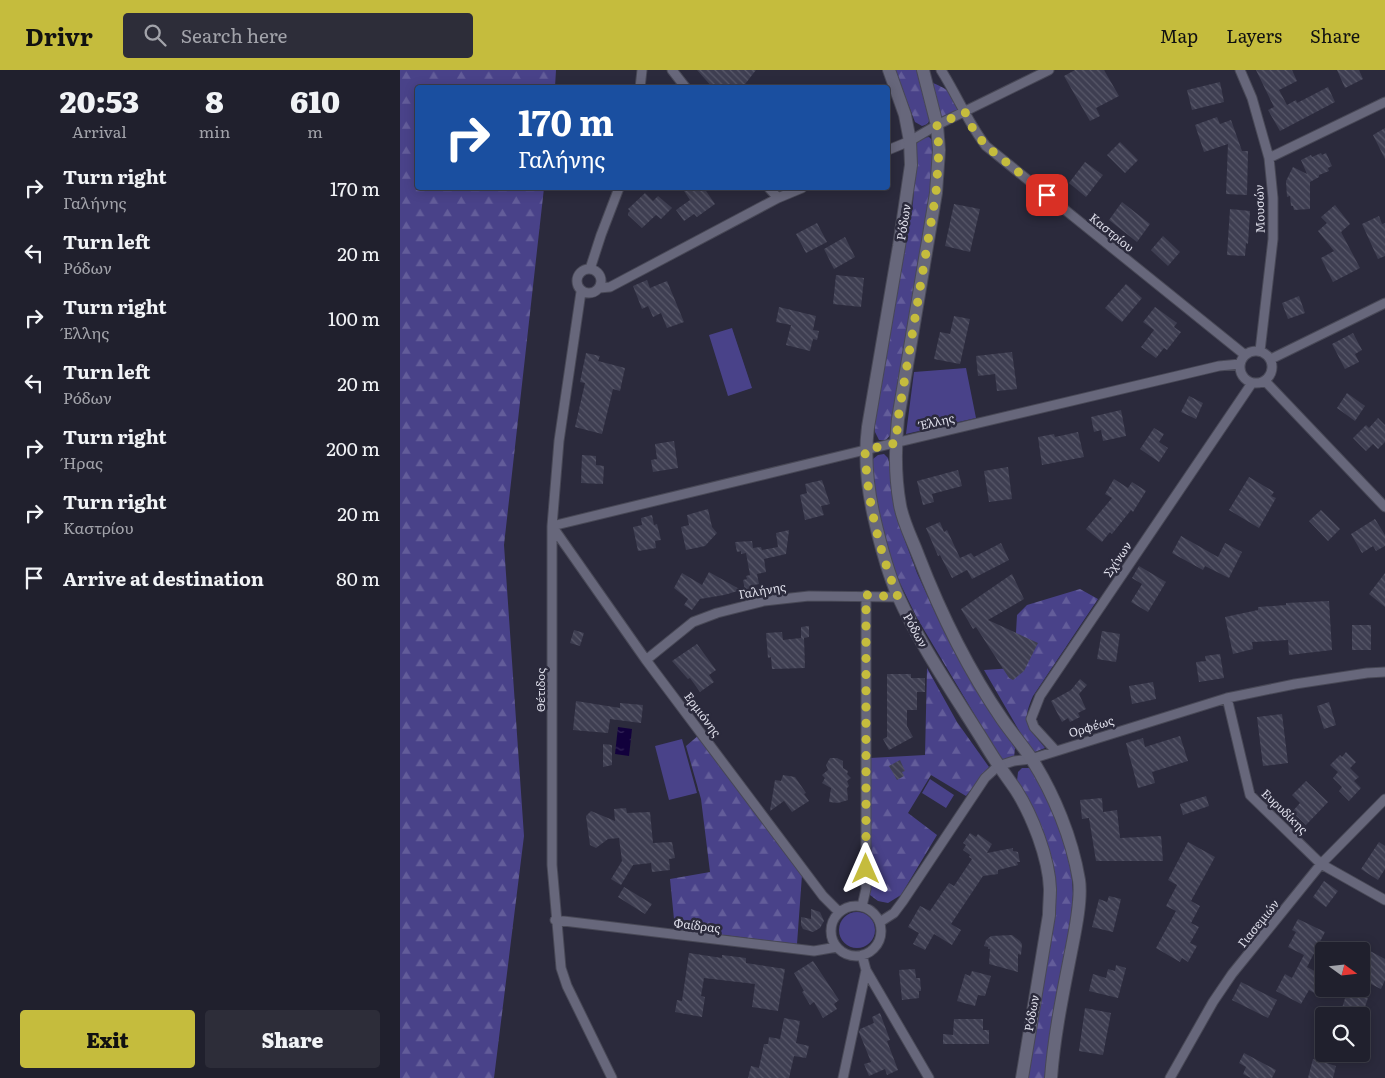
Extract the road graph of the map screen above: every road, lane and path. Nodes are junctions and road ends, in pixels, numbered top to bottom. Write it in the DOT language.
graph roads {
  1 [pos="642,70"];
  2 [pos="672,70"];
  3 [pos="889,70"];
  4 [pos="941,70"];
  5 [pos="1048,70"];
  6 [pos="1240,70"];
  7 [pos="925,71"];
  8 [pos="640,85"];
  9 [pos="684,85"];
  10 [pos="1385,102"];
  11 [pos="965,112"];
  12 [pos="937,125"];
  13 [pos="910,141"];
  14 [pos="890,149"];
  15 [pos="1269,158"];
  16 [pos="618,190"];
  17 [pos="771,190"];
  18 [pos="797,190"];
  19 [pos="778,198"];
  20 [pos="590,269"];
  21 [pos="600,277"];
  22 [pos="623,279"];
  23 [pos="599,288"];
  24 [pos="581,292"];
  25 [pos="1385,303"];
  26 [pos="1260,351"];
  27 [pos="1245,355"];
  28 [pos="1271,360"];
  29 [pos="1240,364"];
  30 [pos="1265,381"];
  31 [pos="1252,382"];
  32 [pos="896,443"];
  33 [pos="865,450"];
  34 [pos="1385,507"];
  35 [pos="552,526"];
  36 [pos="866,595"];
  37 [pos="898,597"];
  38 [pos="646,660"];
  39 [pos="1385,672"];
  40 [pos="1227,698"];
  41 [pos="1054,750"];
  42 [pos="1031,759"];
  43 [pos="998,766"];
  44 [pos="1385,799"];
  45 [pos="1321,864"];
  46 [pos="1385,900"];
  47 [pos="862,906"];
  48 [pos="839,912"];
  49 [pos="555,920"];
  50 [pos="880,922"];
  51 [pos="836,947"];
  52 [pos="862,955"];
  53 [pos="866,970"];
  54 [pos="607,1067"];
  55 [pos="602,1078"];
  56 [pos="612,1078"];
  57 [pos="843,1078"];
  58 [pos="929,1078"];
  59 [pos="1022,1078"];
  60 [pos="1051,1078"];
  61 [pos="1170,1078"];
  1 -- 8 [label="street"];
  2 -- 9 [label="street"];
  3 -- 13 [label="street, Ρόδων"];
  4 -- 11 [label="street, Καστρίου"];
  5 -- 11 [label="street"];
  6 -- 15 [label="street, Μουσών"];
  7 -- 12 [label="street"];
  10 -- 15 [label="street"];
  11 -- 12 [label="street"];
  11 -- 27 [label="street, Καστρίου"];
  12 -- 13 [label="street"];
  12 -- 32 [label="street"];
  13 -- 14 [label="street"];
  13 -- 33 [label="street, Ρόδων"];
  15 -- 26 [label="street, Μουσών"];
  16 -- 20 [label="street"];
  17 -- 19 [label="street"];
  18 -- 19 [label="street"];
  19 -- 22 [label="street"];
  20 -- 21 [label="street"];
  20 -- 24 [label="street"];
  21 -- 22 [label="street"];
  21 -- 23 [label="street"];
  22 -- 23 [label="street"];
  23 -- 24 [label="street"];
  24 -- 35 [label="street, Θέτιδος"];
  25 -- 28 [label="street"];
  26 -- 27 [label="street"];
  26 -- 28 [label="street"];
  27 -- 29 [label="street"];
  28 -- 30 [label="street"];
  29 -- 31 [label="street"];
  29 -- 32 [label="street, Έλλης"];
  30 -- 31 [label="street"];
  30 -- 34 [label="street"];
  31 -- 41 [label="street, Σχίνων"];
  32 -- 33 [label="street, Έλλης"];
  32 -- 42 [label="street"];
  33 -- 35 [label="street, Έλλης"];
  33 -- 37 [label="street, Ρόδων"];
  35 -- 38 [label="street, Ερμιόνης"];
  35 -- 49 [label="street, Θέτιδος"];
  36 -- 37 [label="street, Γαλήνης"];
  36 -- 38 [label="street, Γαλήνης"];
  36 -- 47 [label="street"];
  37 -- 43 [label="street, Ρόδων"];
  38 -- 48 [label="street, Ερμιόνης"];
  39 -- 40 [label="street, Ορφέως"];
  40 -- 41 [label="street, Ορφέως"];
  40 -- 45 [label="street, Ευρυδίκης"];
  41 -- 42 [label="street, Ορφέως"];
  42 -- 43 [label="street, Ορφέως"];
  42 -- 60 [label="street"];
  43 -- 50 [label="street"];
  43 -- 59 [label="street, Ρόδων"];
  44 -- 45 [label="street, Γιασεμιών"];
  45 -- 46 [label="street, Ευρυδίκης"];
  45 -- 61 [label="street, Γιασεμιών"];
  47 -- 48 [label="street"];
  47 -- 50 [label="street"];
  48 -- 51 [label="street"];
  49 -- 51 [label="street, Φαίδρας"];
  49 -- 54 [label="street, Θέτιδος"];
  50 -- 52 [label="street"];
  51 -- 52 [label="street"];
  52 -- 53 [label="street"];
  53 -- 57 [label="street"];
  53 -- 58 [label="street"];
  54 -- 55 [label="street"];
  54 -- 56 [label="street, Θέτιδος"];
}
